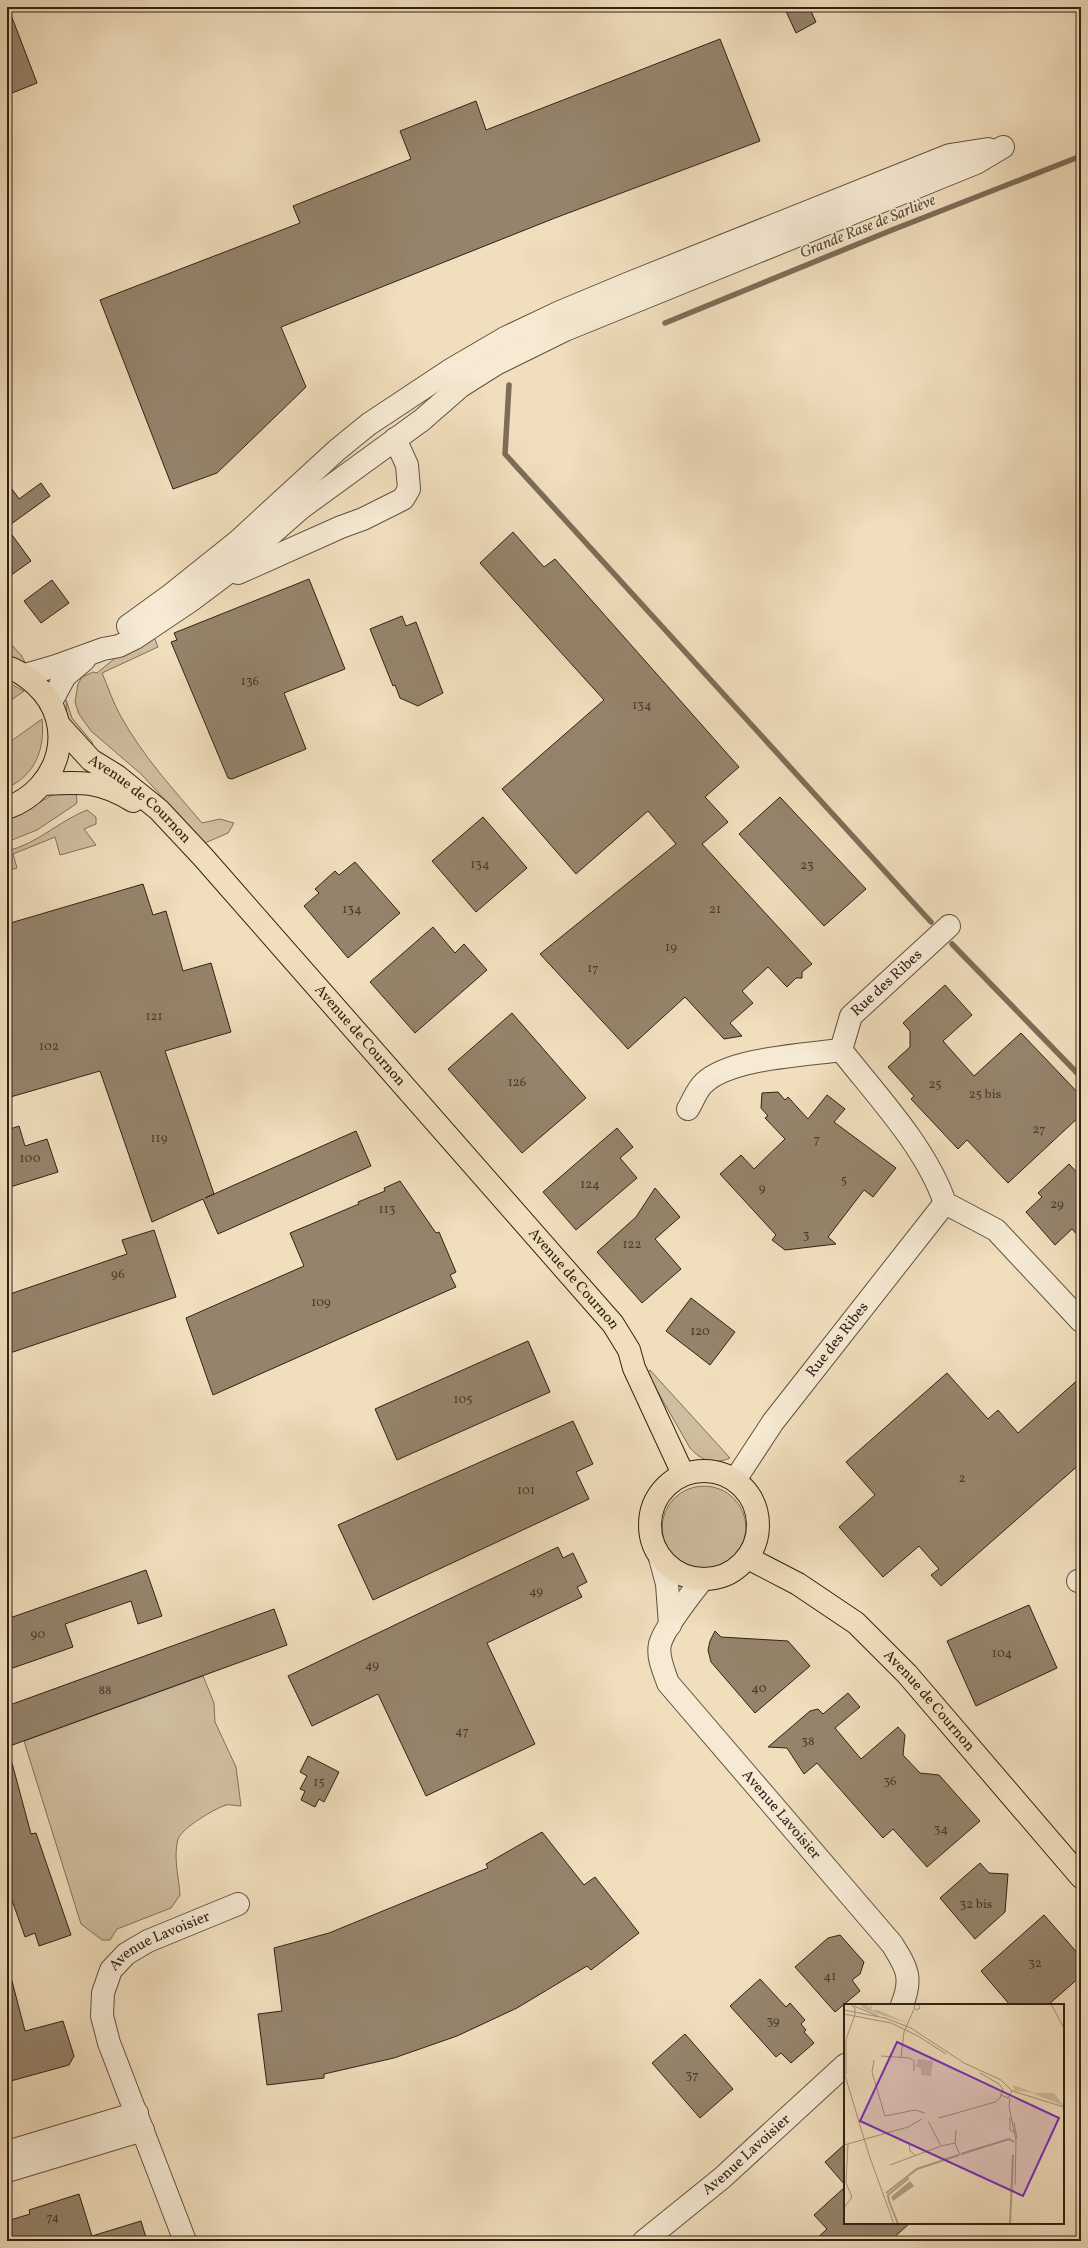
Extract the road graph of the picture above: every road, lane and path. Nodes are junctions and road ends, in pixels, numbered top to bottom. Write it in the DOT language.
graph roads {
  1 [pos="401,434"];
  2 [pos="225,575"];
  3 [pos="97,652"];
  4 [pos="16,671"];
  5 [pos="50,702"];
  6 [pos="59,725"];
  7 [pos="42,784"];
  8 [pos="7,808"];
  9 [pos="948,926"];
  10 [pos="840,1050"];
  11 [pos="688,1109"];
  12 [pos="945,1203"];
  13 [pos="1081,1321"];
  14 [pos="634,1368"];
  15 [pos="683,1474"];
  16 [pos="735,1480"];
  17 [pos="660,1558"];
  18 [pos="748,1558"];
  19 [pos="702,1580"];
  20 [pos="670,1625"];
  21 [pos="1081,1877"];
  22 [pos="238,1904"];
  23 [pos="902,2004"];
  24 [pos="844,2066"];
  25 [pos="140,2122"];
  26 [pos="7,2152"];
  27 [pos="7,2171"];
  28 [pos="185,2241"];
  29 [pos="644,2241"];
  1 -- 2 [label="street"];
  1 -- 2 [label="street"];
  1 -- 3 [label="street"];
  2 -- 3 [label="street"];
  3 -- 4 [label="street"];
  3 -- 5 [label="street"];
  4 -- 5 [label="main road"];
  5 -- 6 [label="main road"];
  6 -- 7 [label="main road"];
  6 -- 14 [label="main road, Avenue de Cournon"];
  7 -- 8 [label="main road"];
  7 -- 14 [label="main road, Avenue de Cournon"];
  9 -- 10 [label="street, Rue des Ribes"];
  10 -- 11 [label="street"];
  10 -- 12 [label="street"];
  12 -- 13 [label="street"];
  12 -- 16 [label="street, Rue des Ribes"];
  14 -- 15 [label="main road, Avenue de Cournon"];
  15 -- 16 [label="main road"];
  15 -- 17 [label="main road"];
  16 -- 18 [label="main road"];
  17 -- 19 [label="main road"];
  17 -- 20 [label="street"];
  18 -- 19 [label="main road"];
  18 -- 21 [label="main road, Avenue de Cournon"];
  19 -- 20 [label="street, Avenue Lavoisier"];
  20 -- 23 [label="street, Avenue Lavoisier"];
  22 -- 25 [label="street, Avenue Lavoisier"];
  24 -- 29 [label="street, Avenue Lavoisier"];
  25 -- 26 [label="street"];
  25 -- 27 [label="street"];
  25 -- 28 [label="street, Avenue Lavoisier"];
}
